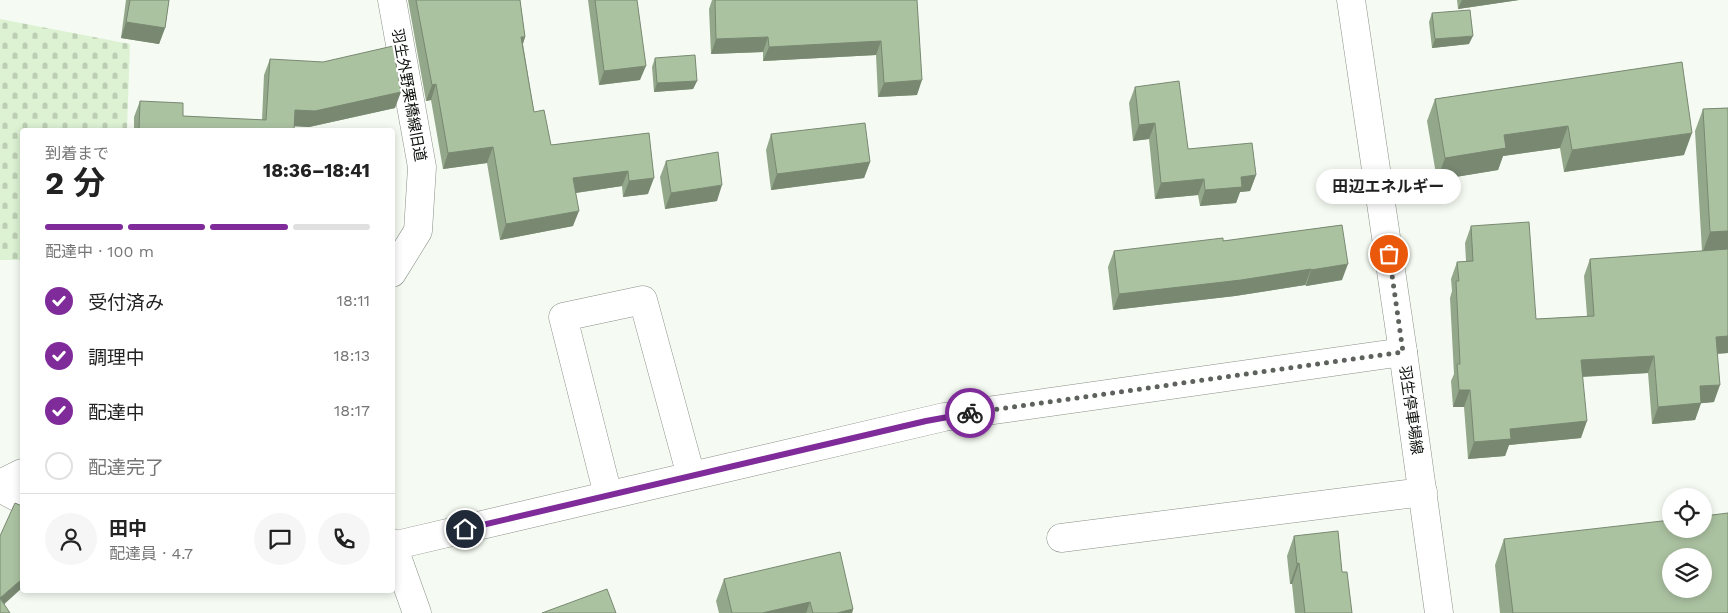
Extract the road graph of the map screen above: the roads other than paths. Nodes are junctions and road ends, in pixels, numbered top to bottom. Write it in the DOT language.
graph roads {
  1 [pos="392,0"];
  2 [pos="1351,0"];
  3 [pos="395,268"];
  4 [pos="1403,352"];
  5 [pos="20,473"];
  6 [pos="691,476"];
  7 [pos="0,484"];
  8 [pos="0,488"];
  9 [pos="1423,492"];
  10 [pos="608,495"];
  11 [pos="20,499"];
  12 [pos="1061,538"];
  13 [pos="395,545"];
  14 [pos="395,551"];
  15 [pos="417,613"];
  16 [pos="1439,613"];
  1 -- 3 [label="street, 羽生外野栗橋線旧道"];
  2 -- 4 [label="street, 羽生停車場線"];
  4 -- 6 [label="street"];
  4 -- 9 [label="street, 羽生停車場線"];
  5 -- 7 [label="street"];
  6 -- 10 [label="street"];
  6 -- 10 [label="street"];
  8 -- 11 [label="street"];
  9 -- 12 [label="street"];
  9 -- 16 [label="street, 羽生停車場線"];
  10 -- 13 [label="street"];
  14 -- 15 [label="street"];
}
